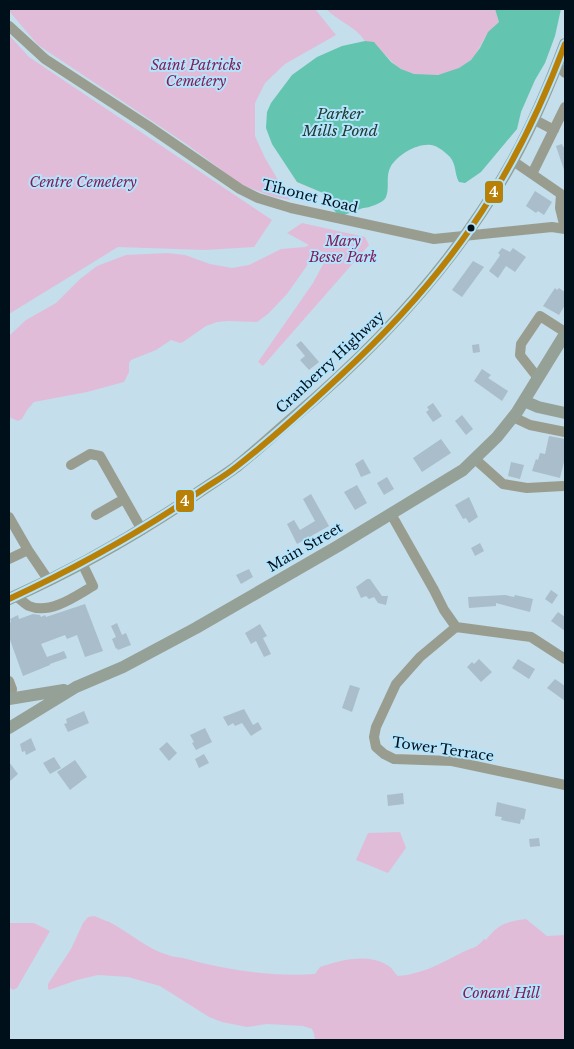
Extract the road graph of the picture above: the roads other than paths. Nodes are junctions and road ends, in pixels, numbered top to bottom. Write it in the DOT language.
graph roads {
  1 [pos="9,26"];
  2 [pos="565,44"];
  3 [pos="561,69"];
  4 [pos="565,107"];
  5 [pos="533,119"];
  6 [pos="554,130"];
  7 [pos="513,161"];
  8 [pos="532,174"];
  9 [pos="565,228"];
  10 [pos="464,236"];
  11 [pos="565,333"];
  12 [pos="538,378"];
  13 [pos="524,401"];
  14 [pos="565,413"];
  15 [pos="513,417"];
  16 [pos="565,432"];
  17 [pos="475,459"];
  18 [pos="71,466"];
  19 [pos="564,485"];
  20 [pos="124,499"];
  21 [pos="391,514"];
  22 [pos="96,515"];
  23 [pos="9,517"];
  24 [pos="142,530"];
  25 [pos="28,550"];
  26 [pos="9,560"];
  27 [pos="82,563"];
  28 [pos="49,581"];
  29 [pos="12,598"];
  30 [pos="456,627"];
  31 [pos="565,659"];
  32 [pos="9,681"];
  33 [pos="76,687"];
  34 [pos="11,699"];
  35 [pos="9,728"];
  36 [pos="565,785"];
  1 -- 10 [label="street, Tihonet Road"];
  2 -- 3 [label="main road, Cranberry Highway"];
  3 -- 5 [label="main road, Cranberry Highway"];
  4 -- 6 [label="street"];
  5 -- 6 [label="street"];
  5 -- 7 [label="main road, Cranberry Highway"];
  6 -- 8 [label="street"];
  7 -- 8 [label="street"];
  7 -- 10 [label="main road, Cranberry Highway"];
  8 -- 9 [label="street"];
  9 -- 10 [label="street, Tihonet Road"];
  10 -- 24 [label="main road, Cranberry Highway"];
  11 -- 12 [label="main road, Main Street"];
  11 -- 12 [label="street"];
  12 -- 13 [label="main road, Main Street"];
  13 -- 14 [label="main road"];
  13 -- 15 [label="main road, Main Street"];
  15 -- 16 [label="street"];
  15 -- 17 [label="main road, Main Street"];
  17 -- 19 [label="street"];
  17 -- 21 [label="main road, Main Street"];
  18 -- 20 [label="street"];
  20 -- 22 [label="street"];
  20 -- 24 [label="street"];
  21 -- 30 [label="street"];
  21 -- 33 [label="main road, Main Street"];
  23 -- 25 [label="street"];
  24 -- 27 [label="main road, Cranberry Highway"];
  25 -- 26 [label="street"];
  25 -- 28 [label="street"];
  27 -- 28 [label="main road, Cranberry Highway"];
  27 -- 29 [label="street"];
  28 -- 29 [label="main road, Cranberry Highway"];
  30 -- 31 [label="street"];
  30 -- 36 [label="street, Tower Terrace"];
  32 -- 34 [label="street"];
  33 -- 34 [label="main road"];
  33 -- 35 [label="main road, Main Street"];
  34 -- 35 [label="main road, Main Street"];
}
